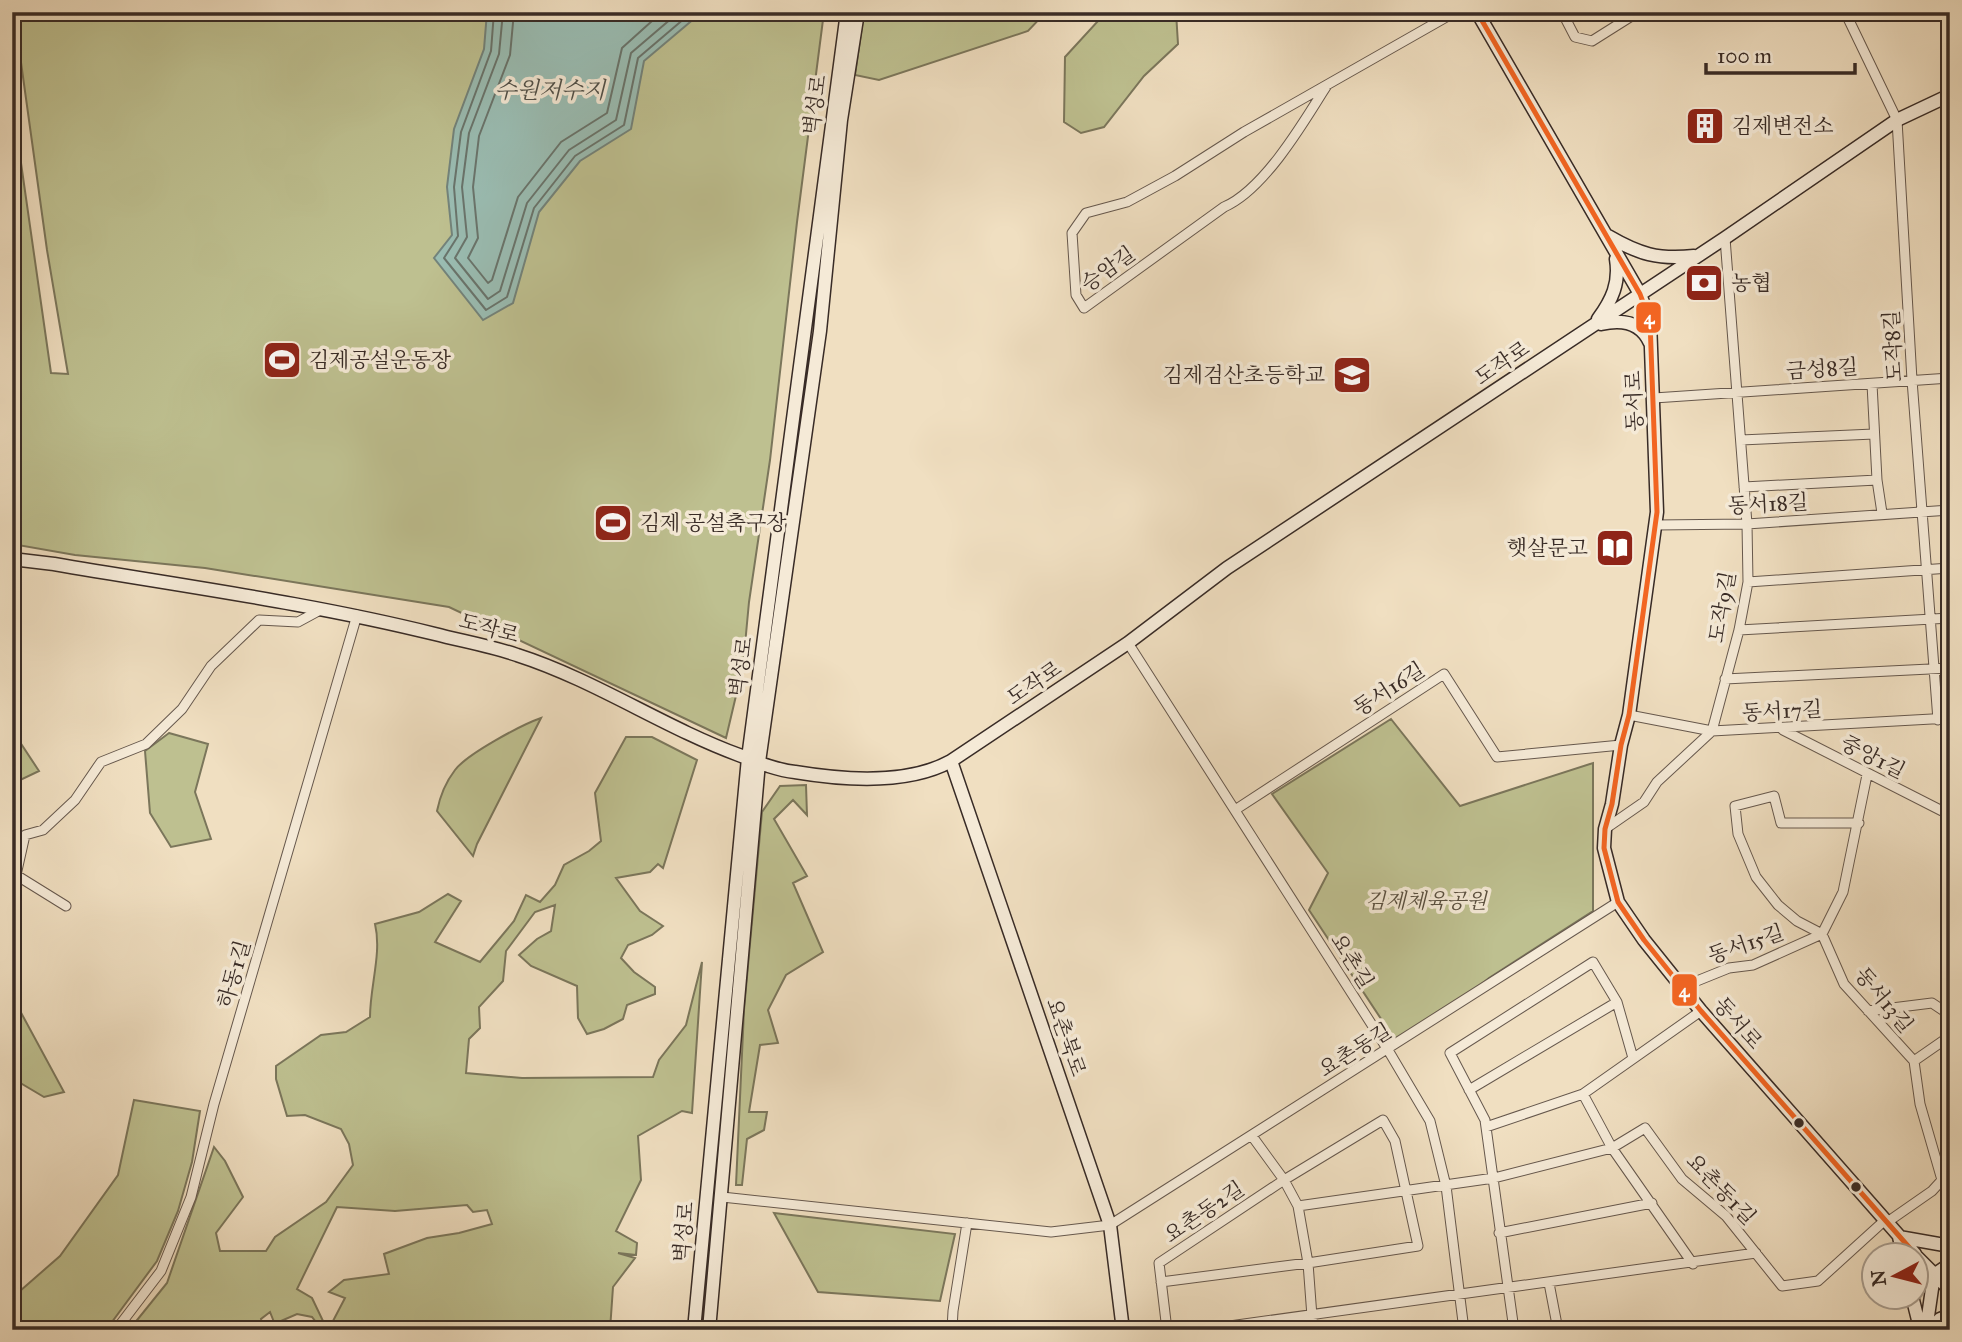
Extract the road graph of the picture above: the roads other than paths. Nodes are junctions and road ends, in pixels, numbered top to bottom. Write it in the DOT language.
graph roads {
  1 [pos="847,12"];
  2 [pos="858,12"];
  3 [pos="1455,12"];
  4 [pos="1477,12"];
  5 [pos="1562,12"];
  6 [pos="1638,12"];
  7 [pos="1845,12"];
  8 [pos="1327,85"];
  9 [pos="1950,95"];
  10 [pos="1897,121"];
  11 [pos="1606,234"];
  12 [pos="1725,238"];
  13 [pos="1615,250"];
  14 [pos="1698,256"];
  15 [pos="1640,294"];
  16 [pos="1594,325"];
  17 [pos="1651,346"];
  18 [pos="1950,378"];
  19 [pos="1912,380"];
  20 [pos="1872,384"];
  21 [pos="1738,393"];
  22 [pos="1654,398"];
  23 [pos="1874,434"];
  24 [pos="1741,440"];
  25 [pos="1877,480"];
  26 [pos="1744,486"];
  27 [pos="1950,510"];
  28 [pos="1924,512"];
  29 [pos="1882,513"];
  30 [pos="1747,524"];
  31 [pos="1656,525"];
  32 [pos="12,559"];
  33 [pos="1950,568"];
  34 [pos="1928,569"];
  35 [pos="1748,582"];
  36 [pos="323,608"];
  37 [pos="357,615"];
  38 [pos="1950,618"];
  39 [pos="1930,619"];
  40 [pos="1739,629"];
  41 [pos="1128,643"];
  42 [pos="1950,668"];
  43 [pos="1934,669"];
  44 [pos="1725,678"];
  45 [pos="1629,715"];
  46 [pos="1945,719"];
  47 [pos="1782,729"];
  48 [pos="1712,731"];
  49 [pos="1621,745"];
  50 [pos="1950,751"];
  51 [pos="754,760"];
  52 [pos="951,761"];
  53 [pos="1867,775"];
  54 [pos="1235,810"];
  55 [pos="1950,816"];
  56 [pos="1859,823"];
  57 [pos="1605,829"];
  58 [pos="1618,902"];
  59 [pos="66,906"];
  60 [pos="1822,934"];
  61 [pos="1682,986"];
  62 [pos="1617,1002"];
  63 [pos="1868,1010"];
  64 [pos="1701,1011"];
  65 [pos="1950,1015"];
  66 [pos="1950,1036"];
  67 [pos="1388,1050"];
  68 [pos="1633,1058"];
  69 [pos="1914,1061"];
  70 [pos="1469,1090"];
  71 [pos="1583,1094"];
  72 [pos="1486,1127"];
  73 [pos="1252,1136"];
  74 [pos="1612,1148"];
  75 [pos="1494,1178"];
  76 [pos="1284,1180"];
  77 [pos="1446,1186"];
  78 [pos="1406,1191"];
  79 [pos="722,1197"];
  80 [pos="1652,1203"];
  81 [pos="1298,1206"];
  82 [pos="1885,1222"];
  83 [pos="967,1223"];
  84 [pos="1110,1225"];
  85 [pos="1499,1233"];
  86 [pos="1899,1237"];
  87 [pos="1900,1240"];
  88 [pos="1902,1240"];
  89 [pos="1950,1246"];
  90 [pos="1756,1254"];
  91 [pos="1308,1264"];
  92 [pos="1693,1264"];
  93 [pos="1950,1264"];
  94 [pos="1930,1271"];
  95 [pos="1934,1275"];
  96 [pos="1161,1282"];
  97 [pos="1549,1283"];
  98 [pos="1507,1287"];
  99 [pos="1950,1290"];
  100 [pos="1460,1294"];
  101 [pos="1915,1310"];
  102 [pos="1313,1315"];
  103 [pos="1950,1315"];
  104 [pos="116,1330"];
  105 [pos="694,1330"];
  106 [pos="709,1330"];
  107 [pos="952,1330"];
  108 [pos="1123,1330"];
  109 [pos="1167,1330"];
  110 [pos="1201,1330"];
  111 [pos="1313,1330"];
  112 [pos="1464,1330"];
  113 [pos="1514,1330"];
  114 [pos="1558,1330"];
  115 [pos="1927,1330"];
  1 -- 51 [label="main road, 벽성로"];
  2 -- 51 [label="main road, 벽성로"];
  3 -- 8 [label="street, 승암길"];
  4 -- 11 [label="main road, 동서로"];
  5 -- 6 [label="street"];
  7 -- 10 [label="street"];
  8 -- 8 [label="street, 승암길"];
  9 -- 10 [label="main road, 도작로"];
  10 -- 12 [label="main road, 도작로"];
  10 -- 19 [label="street, 도작8길"];
  11 -- 13 [label="main road, 동서로"];
  11 -- 14 [label="main road"];
  12 -- 14 [label="main road, 도작로"];
  12 -- 21 [label="street, 도작9길"];
  13 -- 15 [label="main road, 동서로"];
  13 -- 16 [label="main road"];
  14 -- 15 [label="main road, 도작로"];
  15 -- 16 [label="main road, 도작로"];
  15 -- 17 [label="main road, 동서로"];
  16 -- 17 [label="main road"];
  16 -- 41 [label="main road, 도작로"];
  17 -- 22 [label="main road, 동서로"];
  18 -- 19 [label="street, 금성8길"];
  19 -- 20 [label="street, 금성8길"];
  19 -- 28 [label="street, 도작8길"];
  20 -- 21 [label="street, 금성8길"];
  20 -- 23 [label="street"];
  21 -- 22 [label="street"];
  21 -- 24 [label="street, 도작9길"];
  22 -- 31 [label="main road, 동서로"];
  23 -- 24 [label="street"];
  23 -- 25 [label="street"];
  24 -- 26 [label="street, 도작9길"];
  25 -- 26 [label="street"];
  25 -- 29 [label="street"];
  26 -- 30 [label="street, 도작9길"];
  27 -- 28 [label="street, 동서18길"];
  28 -- 29 [label="street, 동서18길"];
  28 -- 34 [label="street, 도작8길"];
  29 -- 30 [label="street, 동서18길"];
  30 -- 31 [label="street, 동서18길"];
  30 -- 35 [label="street, 도작9길"];
  31 -- 45 [label="main road, 동서로"];
  32 -- 36 [label="main road, 도작로"];
  33 -- 34 [label="street"];
  34 -- 35 [label="street"];
  34 -- 39 [label="street, 도작8길"];
  35 -- 40 [label="street, 도작9길"];
  36 -- 37 [label="main road, 도작로"];
  36 -- 59 [label="street"];
  37 -- 51 [label="main road, 도작로"];
  37 -- 104 [label="street, 하동1길"];
  38 -- 39 [label="street"];
  39 -- 40 [label="street"];
  39 -- 43 [label="street, 도작8길"];
  40 -- 44 [label="street, 도작9길"];
  41 -- 52 [label="main road, 도작로"];
  41 -- 54 [label="street, 요촌길"];
  42 -- 43 [label="street"];
  43 -- 44 [label="street"];
  43 -- 46 [label="street, 도작8길"];
  44 -- 48 [label="street, 도작9길"];
  45 -- 48 [label="street, 동서17길"];
  45 -- 49 [label="main road, 동서로"];
  46 -- 47 [label="street, 동서17길"];
  46 -- 50 [label="street"];
  47 -- 48 [label="street, 동서17길"];
  47 -- 53 [label="street, 중앙1길"];
  48 -- 57 [label="street"];
  49 -- 54 [label="street, 동서16길"];
  49 -- 57 [label="main road, 동서로"];
  51 -- 52 [label="main road, 도작로"];
  51 -- 79 [label="main road, 벽성로"];
  51 -- 105 [label="main road, 벽성로"];
  52 -- 84 [label="main road, 요촌북로"];
  53 -- 55 [label="street, 중앙1길"];
  53 -- 56 [label="street"];
  54 -- 67 [label="street, 요촌길"];
  56 -- 60 [label="street"];
  56 -- 60 [label="street, 동서15길"];
  57 -- 58 [label="main road, 동서로"];
  58 -- 61 [label="main road, 동서로"];
  58 -- 67 [label="street, 요촌동길"];
  60 -- 61 [label="street, 동서15길"];
  60 -- 63 [label="street, 동서13길"];
  61 -- 64 [label="main road, 동서로"];
  62 -- 68 [label="street"];
  62 -- 70 [label="street"];
  62 -- 70 [label="street"];
  63 -- 65 [label="street"];
  63 -- 69 [label="street, 동서13길"];
  64 -- 68 [label="street"];
  64 -- 82 [label="main road, 동서로"];
  66 -- 69 [label="street"];
  67 -- 73 [label="street, 요촌동길"];
  67 -- 77 [label="street, 요촌길"];
  68 -- 71 [label="street"];
  69 -- 82 [label="street, 동서13길"];
  70 -- 72 [label="street"];
  71 -- 72 [label="street"];
  71 -- 74 [label="street"];
  72 -- 75 [label="street"];
  73 -- 76 [label="street"];
  73 -- 84 [label="street, 요촌동길"];
  74 -- 75 [label="street, 요촌동1길"];
  74 -- 80 [label="street"];
  74 -- 90 [label="street, 요촌동1길"];
  75 -- 77 [label="street, 요촌동1길"];
  75 -- 85 [label="street"];
  76 -- 78 [label="street, 요촌동2길"];
  76 -- 81 [label="street"];
  76 -- 96 [label="street, 요촌동2길"];
  77 -- 78 [label="street, 요촌동1길"];
  77 -- 100 [label="street, 요촌길"];
  78 -- 81 [label="street"];
  78 -- 91 [label="street, 요촌동2길"];
  79 -- 83 [label="street"];
  79 -- 106 [label="main road, 벽성로"];
  80 -- 85 [label="street"];
  80 -- 92 [label="street"];
  81 -- 91 [label="street"];
  82 -- 86 [label="main road, 동서로"];
  82 -- 90 [label="street"];
  83 -- 84 [label="street"];
  83 -- 107 [label="street"];
  84 -- 108 [label="main road, 요촌북로"];
  85 -- 98 [label="street"];
  86 -- 87 [label="main road"];
  86 -- 88 [label="main road, 동서로"];
  86 -- 89 [label="main road"];
  90 -- 92 [label="street, 요촌동1길"];
  91 -- 96 [label="street, 요촌동2길"];
  91 -- 102 [label="street"];
  92 -- 97 [label="street, 요촌동1길"];
  93 -- 95 [label="main road"];
  94 -- 95 [label="main road, 동서로"];
  95 -- 99 [label="main road, 동서로"];
  95 -- 115 [label="main road"];
  96 -- 109 [label="street, 요촌동2길"];
  97 -- 98 [label="street, 요촌동1길"];
  97 -- 114 [label="street"];
  98 -- 100 [label="street, 요촌동1길"];
  98 -- 113 [label="street"];
  100 -- 102 [label="street"];
  100 -- 112 [label="street, 요촌길"];
  101 -- 115 [label="main road"];
  102 -- 110 [label="street"];
  102 -- 111 [label="street"];
  103 -- 115 [label="main road"];
}
